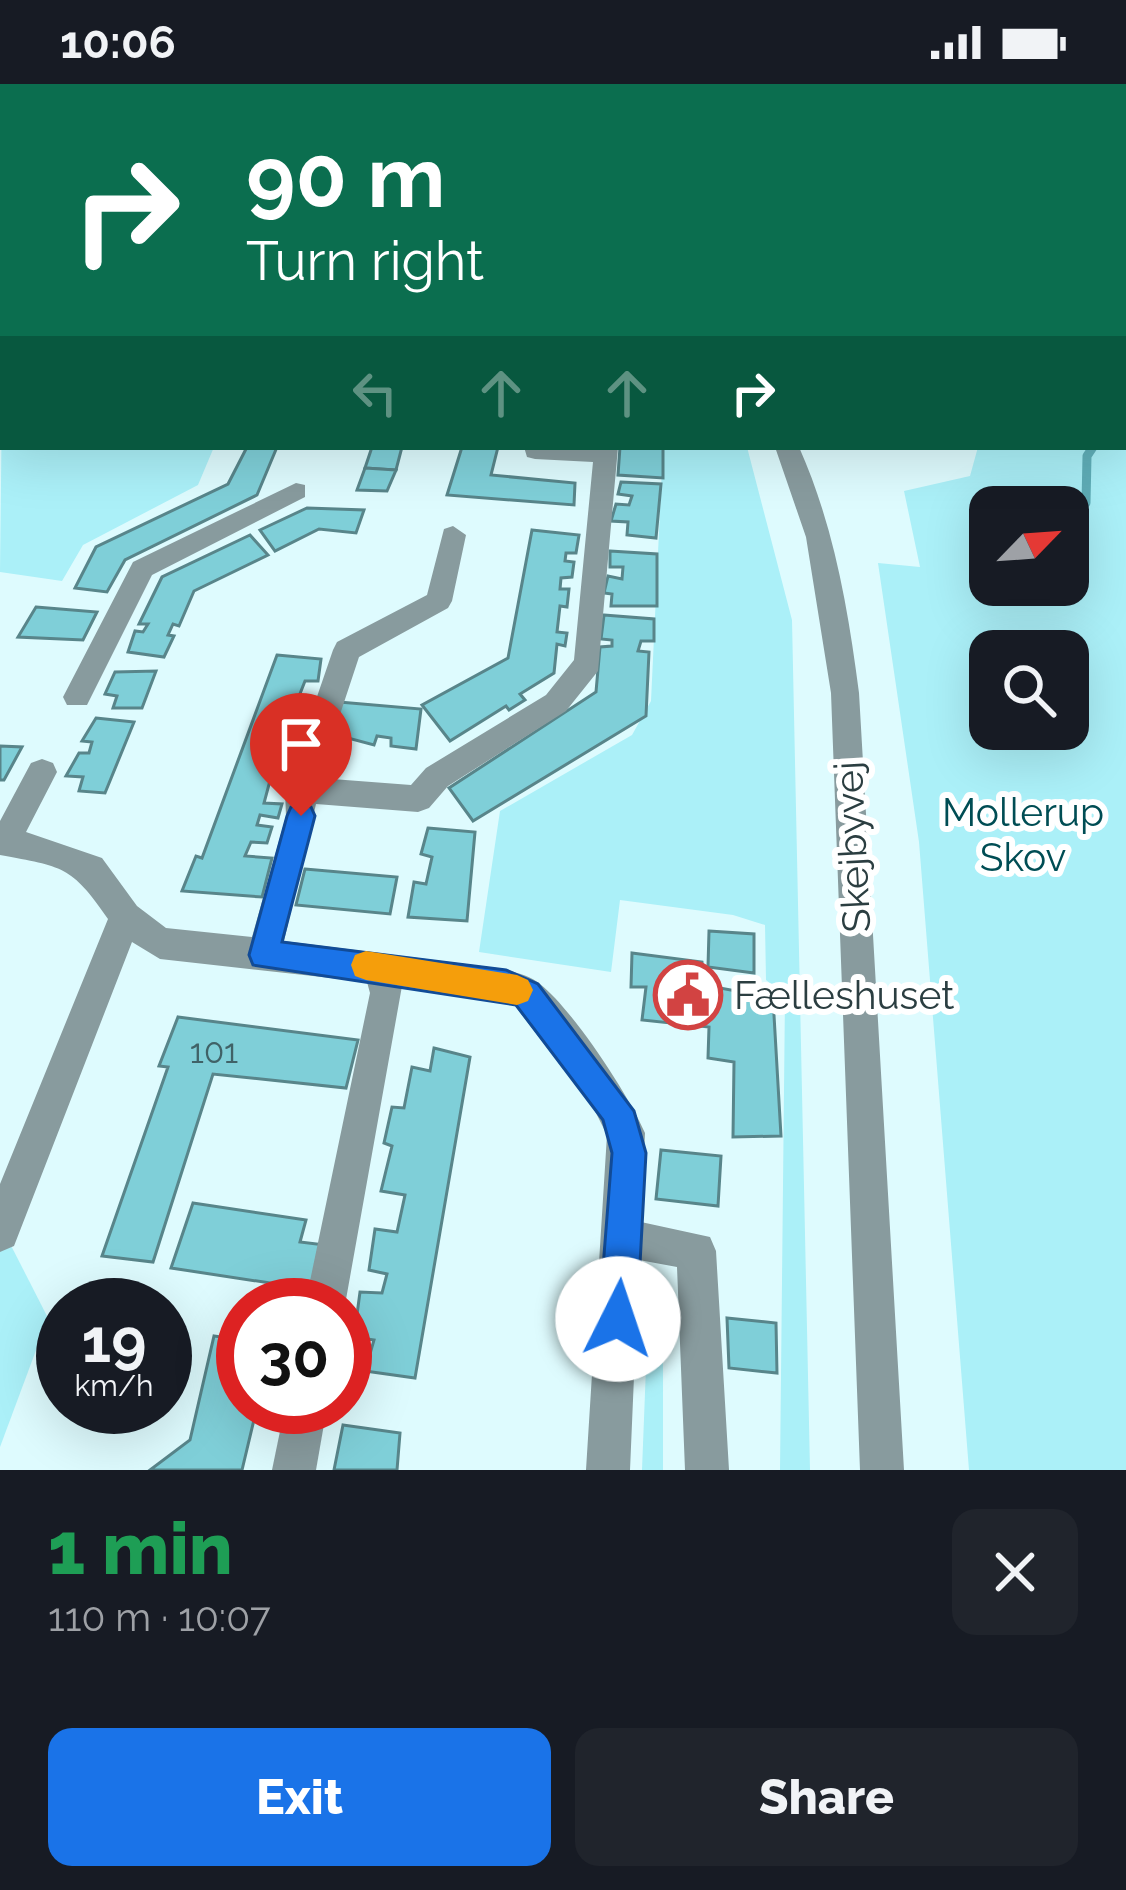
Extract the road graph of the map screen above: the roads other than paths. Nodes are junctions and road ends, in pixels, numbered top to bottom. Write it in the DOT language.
graph roads {
  1 [pos="535,450"];
  2 [pos="788,450"];
  3 [pos="606,451"];
  4 [pos="296,491"];
  5 [pos="453,535"];
  6 [pos="77,697"];
  7 [pos="42,772"];
  8 [pos="300,790"];
  9 [pos="3,842"];
  10 [pos="125,917"];
  11 [pos="264,955"];
  12 [pos="380,967"];
  13 [pos="0,1232"];
  14 [pos="623,1238"];
  15 [pos="330,1278"];
  16 [pos="301,1434"];
  17 [pos="294,1470"];
  18 [pos="608,1470"];
  19 [pos="707,1470"];
  20 [pos="882,1470"];
  1 -- 3 [label="street"];
  2 -- 20 [label="street, Skejbyvej"];
  3 -- 8 [label="street"];
  4 -- 6 [label="street"];
  5 -- 8 [label="street"];
  7 -- 9 [label="street"];
  8 -- 11 [label="street"];
  9 -- 10 [label="street"];
  10 -- 11 [label="street"];
  10 -- 13 [label="street"];
  11 -- 12 [label="street"];
  12 -- 14 [label="street"];
  12 -- 15 [label="street"];
  14 -- 18 [label="street"];
  14 -- 19 [label="street"];
  16 -- 17 [label="street"];
}
